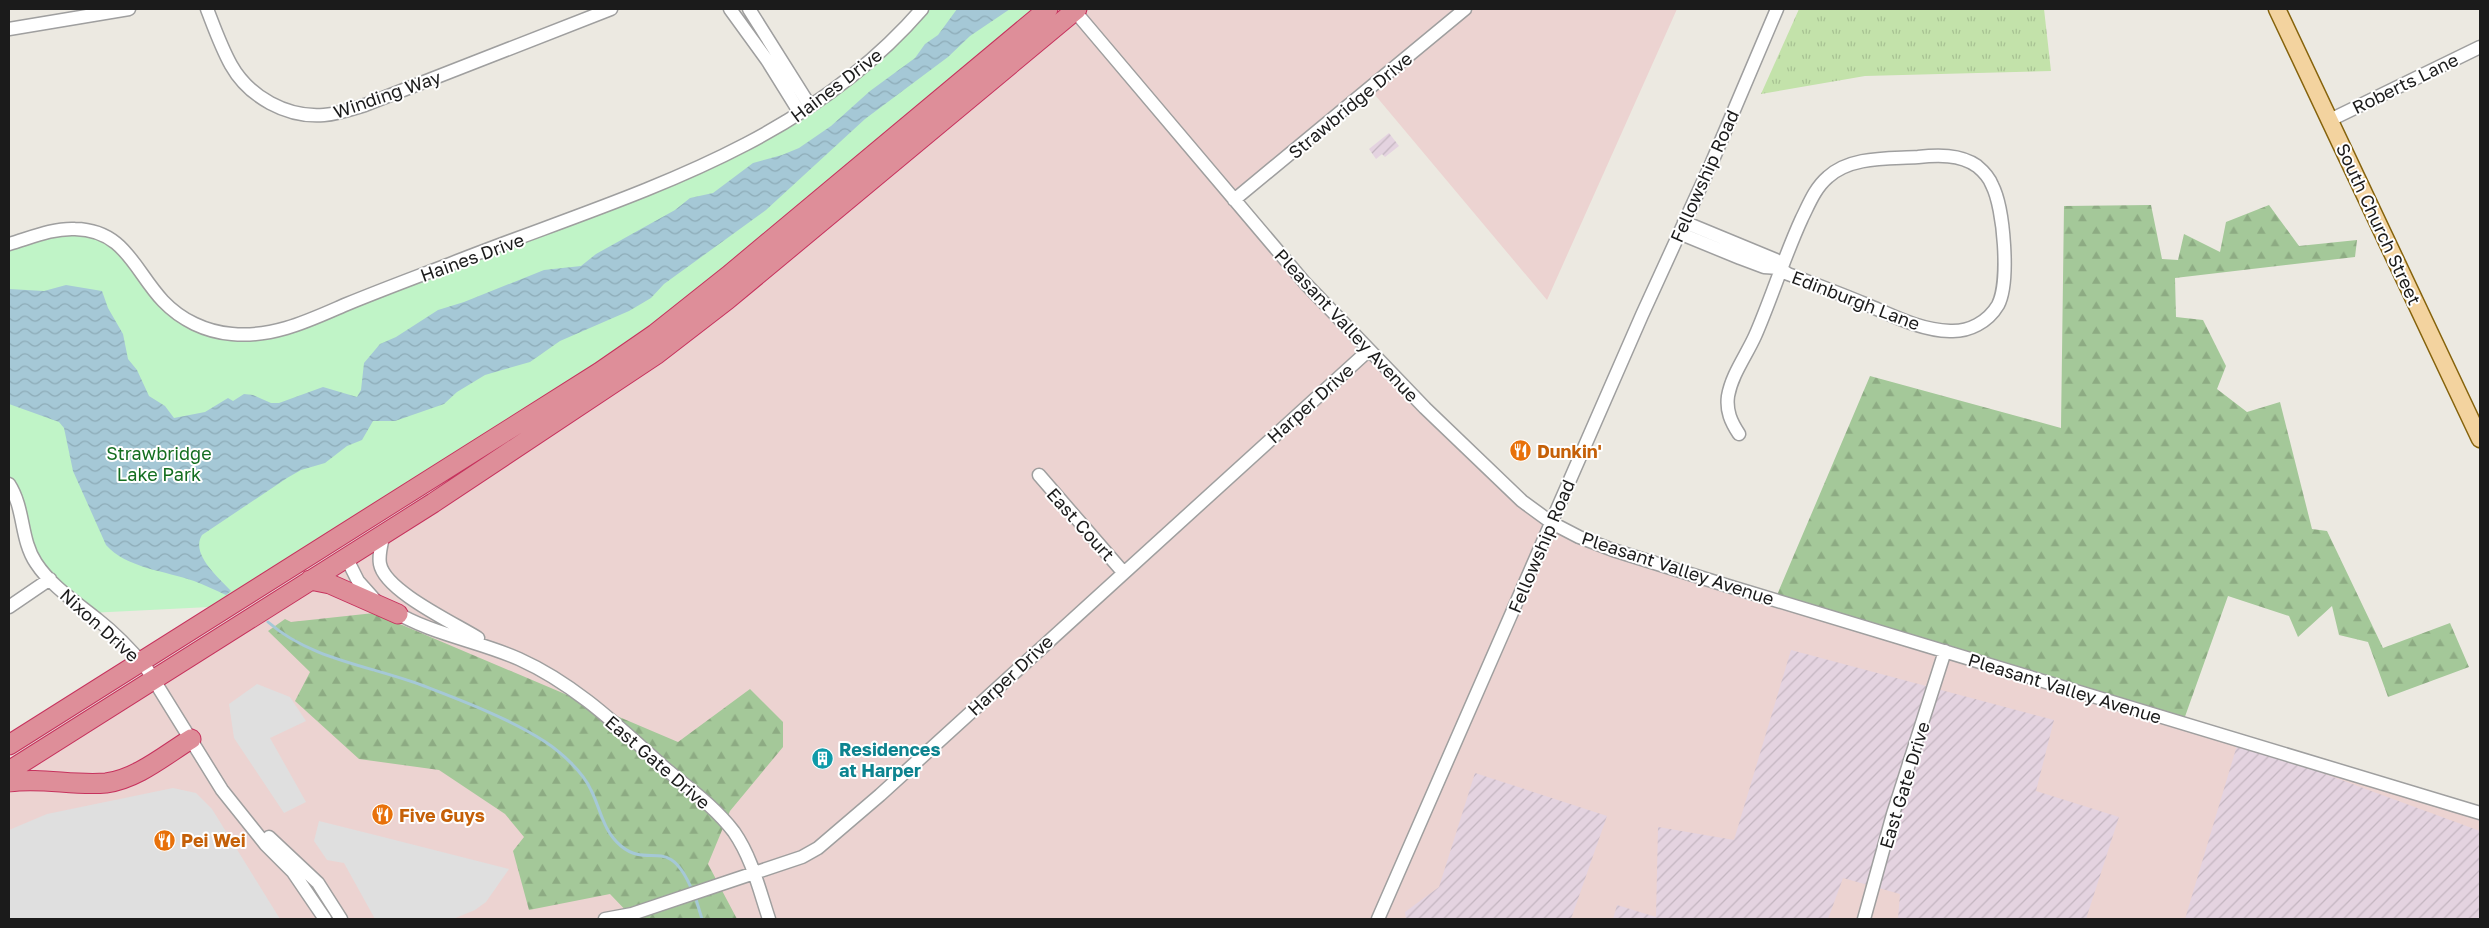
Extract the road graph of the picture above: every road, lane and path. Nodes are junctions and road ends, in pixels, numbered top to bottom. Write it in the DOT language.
graph roads {
  1 [pos="129,9"];
  2 [pos="207,9"];
  3 [pos="611,9"];
  4 [pos="730,9"];
  5 [pos="749,9"];
  6 [pos="922,9"];
  7 [pos="1048,9"];
  8 [pos="1075,9"];
  9 [pos="1465,9"];
  10 [pos="1777,9"];
  11 [pos="2277,9"];
  12 [pos="9,29"];
  13 [pos="2480,47"];
  14 [pos="805,109"];
  15 [pos="2330,120"];
  16 [pos="1234,200"];
  17 [pos="1682,227"];
  18 [pos="9,244"];
  19 [pos="1779,268"];
  20 [pos="1369,350"];
  21 [pos="1739,434"];
  22 [pos="2480,439"];
  23 [pos="1039,475"];
  24 [pos="9,484"];
  25 [pos="402,498"];
  26 [pos="1552,523"];
  27 [pos="384,533"];
  28 [pos="346,557"];
  29 [pos="1123,572"];
  30 [pos="50,579"];
  31 [pos="310,580"];
  32 [pos="9,607"];
  33 [pos="398,614"];
  34 [pos="497,650"];
  35 [pos="1945,651"];
  36 [pos="141,662"];
  37 [pos="154,679"];
  38 [pos="191,739"];
  39 [pos="9,746"];
  40 [pos="9,771"];
  41 [pos="9,782"];
  42 [pos="238,812"];
  43 [pos="2480,813"];
  44 [pos="755,874"];
  45 [pos="325,919"];
  46 [pos="341,919"];
  47 [pos="605,919"];
  48 [pos="769,919"];
  49 [pos="1378,919"];
  50 [pos="1864,919"];
  1 -- 12 [label="street"];
  2 -- 3 [label="street, Winding Way"];
  4 -- 14 [label="street"];
  5 -- 14 [label="street"];
  6 -- 14 [label="street, Haines Drive"];
  7 -- 25 [label="highway"];
  8 -- 16 [label="street, Pleasant Valley Avenue"];
  8 -- 27 [label="highway"];
  9 -- 16 [label="street, Strawbridge Drive"];
  10 -- 17 [label="street, Fellowship Road"];
  11 -- 15 [label="main road, South Church Street"];
  13 -- 15 [label="street, Roberts Lane"];
  14 -- 18 [label="street, Haines Drive"];
  15 -- 22 [label="main road, South Church Street"];
  16 -- 20 [label="street, Pleasant Valley Avenue"];
  17 -- 19 [label="street, Edinburgh Lane"];
  17 -- 26 [label="street, Fellowship Road"];
  19 -- 19 [label="street, Edinburgh Lane"];
  19 -- 21 [label="street"];
  20 -- 26 [label="street, Pleasant Valley Avenue"];
  20 -- 29 [label="street, Harper Drive"];
  23 -- 29 [label="street, East Court"];
  24 -- 30 [label="street, Nixon Drive"];
  25 -- 28 [label="highway"];
  25 -- 36 [label="highway"];
  26 -- 35 [label="street, Pleasant Valley Avenue"];
  26 -- 49 [label="street, Fellowship Road"];
  27 -- 28 [label="highway"];
  27 -- 34 [label="street, East Gate Drive"];
  28 -- 31 [label="highway"];
  28 -- 33 [label="street, East Gate Drive"];
  29 -- 44 [label="street, Harper Drive"];
  30 -- 32 [label="street"];
  30 -- 36 [label="street, Nixon Drive"];
  31 -- 33 [label="highway"];
  31 -- 37 [label="highway"];
  33 -- 34 [label="street, East Gate Drive"];
  34 -- 44 [label="street, East Gate Drive"];
  35 -- 43 [label="street, Pleasant Valley Avenue"];
  35 -- 50 [label="street, East Gate Drive"];
  36 -- 37 [label="street, Nixon Drive"];
  36 -- 39 [label="highway"];
  37 -- 38 [label="street, Nixon Drive"];
  37 -- 40 [label="highway"];
  38 -- 41 [label="highway"];
  38 -- 42 [label="street, Nixon Drive"];
  42 -- 45 [label="street, Nixon Drive"];
  42 -- 46 [label="street, Nixon Drive"];
  44 -- 47 [label="street, Harper Drive"];
  44 -- 48 [label="street, East Gate Drive"];
}
